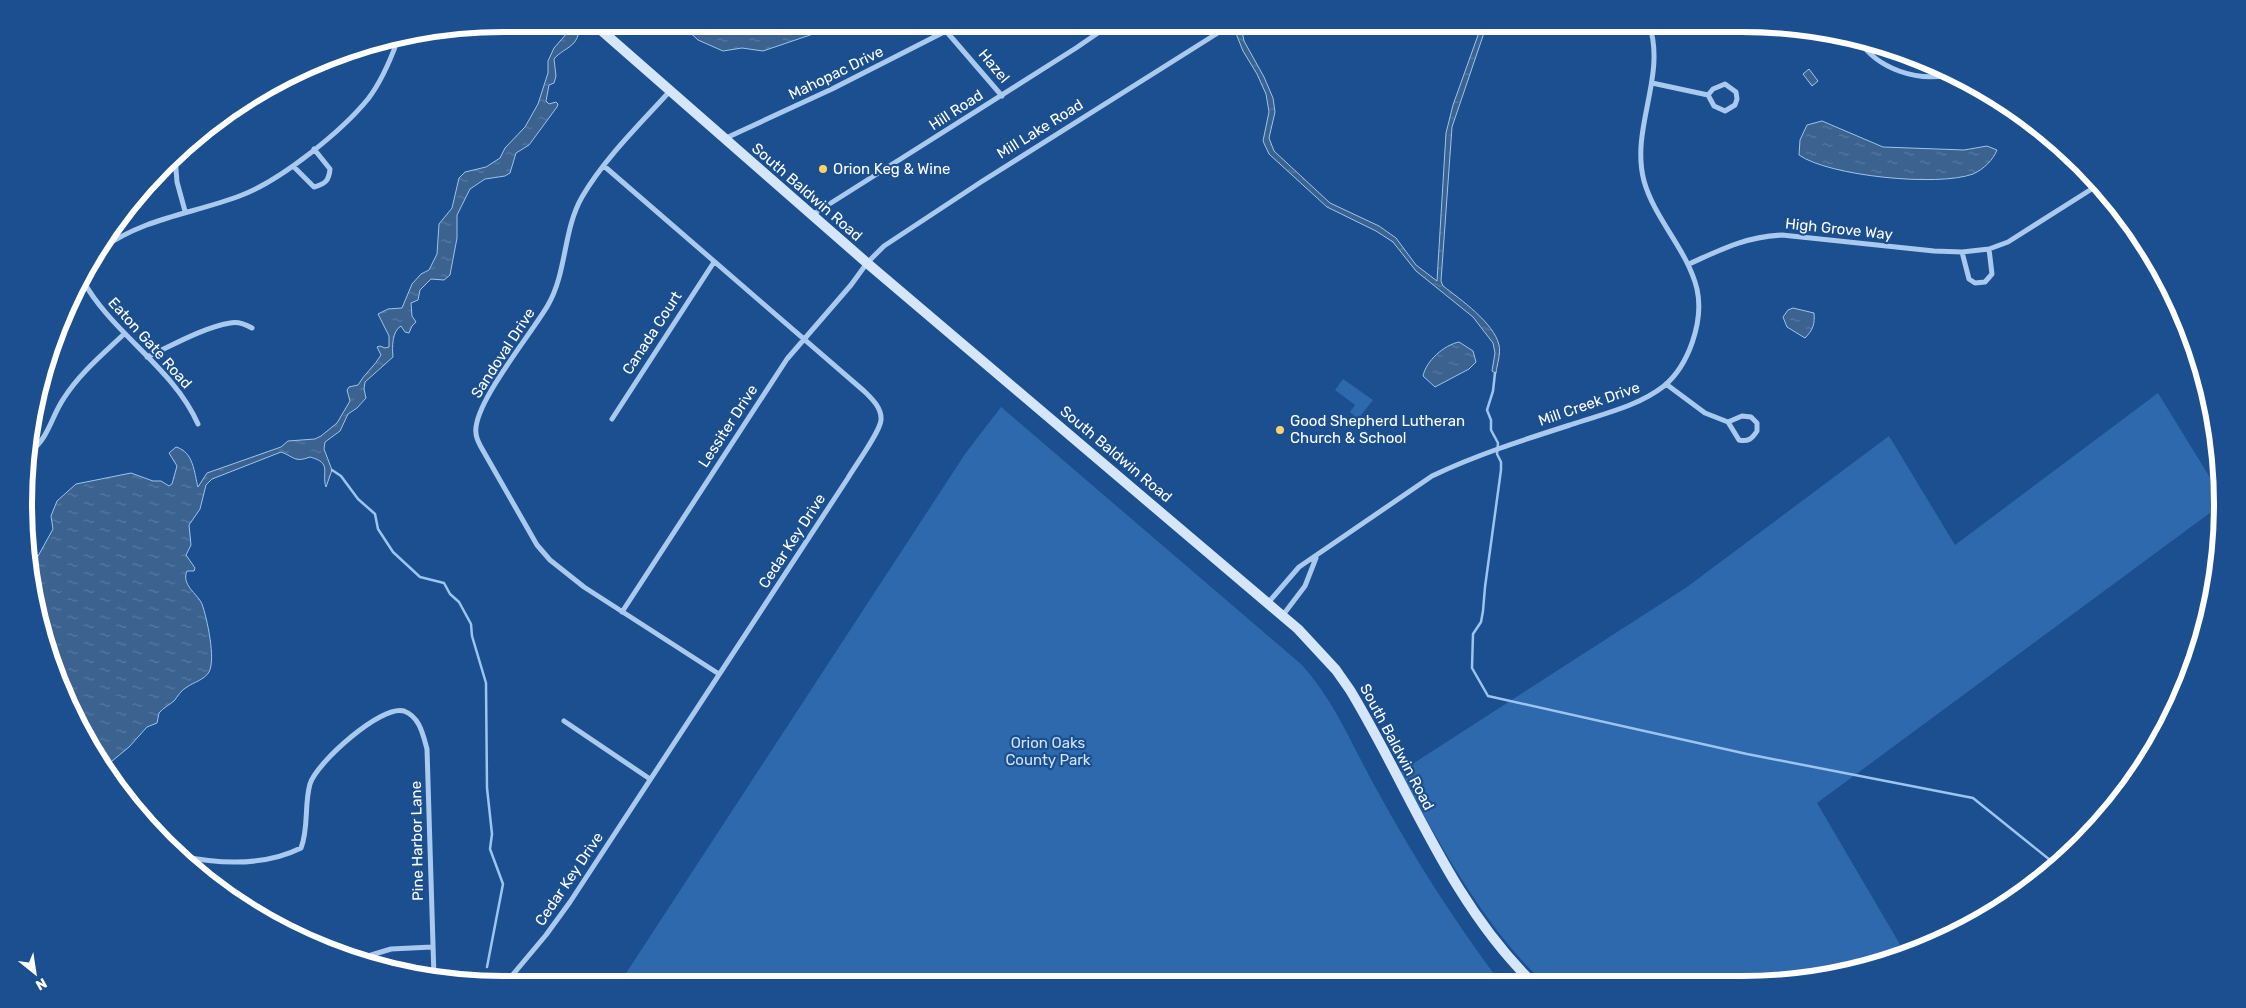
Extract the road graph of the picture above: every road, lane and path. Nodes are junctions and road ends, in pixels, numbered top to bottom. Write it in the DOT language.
graph roads {
  1 [pos="603,32"];
  2 [pos="944,32"];
  3 [pos="947,32"];
  4 [pos="1099,32"];
  5 [pos="1219,32"];
  6 [pos="1651,32"];
  7 [pos="395,46"];
  8 [pos="1869,50"];
  9 [pos="1938,75"];
  10 [pos="1652,84"];
  11 [pos="670,91"];
  12 [pos="1708,95"];
  13 [pos="1002,96"];
  14 [pos="724,139"];
  15 [pos="314,149"];
  16 [pos="176,166"];
  17 [pos="293,166"];
  18 [pos="604,166"];
  19 [pos="2092,189"];
  20 [pos="185,211"];
  21 [pos="812,215"];
  22 [pos="111,243"];
  23 [pos="1989,249"];
  24 [pos="1962,252"];
  25 [pos="714,262"];
  26 [pos="867,263"];
  27 [pos="1689,264"];
  28 [pos="86,286"];
  29 [pos="252,328"];
  30 [pos="124,334"];
  31 [pos="803,339"];
  32 [pos="147,357"];
  33 [pos="1666,384"];
  34 [pos="612,418"];
  35 [pos="1728,422"];
  36 [pos="198,424"];
  37 [pos="37,445"];
  38 [pos="1316,557"];
  39 [pos="1268,603"];
  40 [pos="622,612"];
  41 [pos="1283,615"];
  42 [pos="719,674"];
  43 [pos="564,721"];
  44 [pos="650,779"];
  45 [pos="192,857"];
  46 [pos="432,947"];
  47 [pos="370,955"];
  48 [pos="434,970"];
  49 [pos="512,976"];
  50 [pos="1526,976"];
  1 -- 11 [label="main road, South Baldwin Road"];
  2 -- 14 [label="street, Mahopac Drive"];
  3 -- 13 [label="street, Hazel"];
  4 -- 13 [label="street, Hill Road"];
  5 -- 26 [label="street, Mill Lake Road"];
  6 -- 10 [label="street, Mill Creek Drive"];
  7 -- 15 [label="street"];
  8 -- 9 [label="street"];
  10 -- 12 [label="street"];
  10 -- 27 [label="street, Mill Creek Drive"];
  11 -- 14 [label="main road, South Baldwin Road"];
  11 -- 18 [label="street, Sandoval Drive"];
  12 -- 12 [label="street"];
  13 -- 21 [label="street, Hill Road"];
  14 -- 21 [label="main road, South Baldwin Road"];
  15 -- 17 [label="street"];
  15 -- 17 [label="street"];
  16 -- 20 [label="street"];
  17 -- 20 [label="street"];
  18 -- 25 [label="street, Cedar Key Drive"];
  18 -- 40 [label="street, Sandoval Drive"];
  19 -- 23 [label="street, High Grove Way"];
  20 -- 22 [label="street"];
  21 -- 26 [label="main road, South Baldwin Road"];
  23 -- 24 [label="street, High Grove Way"];
  23 -- 24 [label="street"];
  24 -- 27 [label="street, High Grove Way"];
  25 -- 31 [label="street, Cedar Key Drive"];
  25 -- 34 [label="street, Canada Court"];
  26 -- 31 [label="street, Lessiter Drive"];
  26 -- 39 [label="main road, South Baldwin Road"];
  27 -- 33 [label="street, Mill Creek Drive"];
  28 -- 30 [label="street, Eaton Gate Road"];
  29 -- 32 [label="street"];
  30 -- 32 [label="street, Eaton Gate Road"];
  30 -- 37 [label="street"];
  31 -- 40 [label="street, Lessiter Drive"];
  31 -- 42 [label="street, Cedar Key Drive"];
  32 -- 36 [label="street, Eaton Gate Road"];
  33 -- 35 [label="street"];
  33 -- 38 [label="street, Mill Creek Drive"];
  35 -- 35 [label="street"];
  38 -- 39 [label="street, Mill Creek Drive"];
  38 -- 41 [label="street"];
  39 -- 41 [label="main road, South Baldwin Road"];
  40 -- 42 [label="street, Sandoval Drive"];
  41 -- 50 [label="main road, South Baldwin Road"];
  42 -- 44 [label="street, Cedar Key Drive"];
  43 -- 44 [label="street"];
  44 -- 49 [label="street, Cedar Key Drive"];
  45 -- 46 [label="street, Pine Harbor Lane"];
  46 -- 47 [label="street"];
  46 -- 48 [label="street, Pine Harbor Lane"];
}
